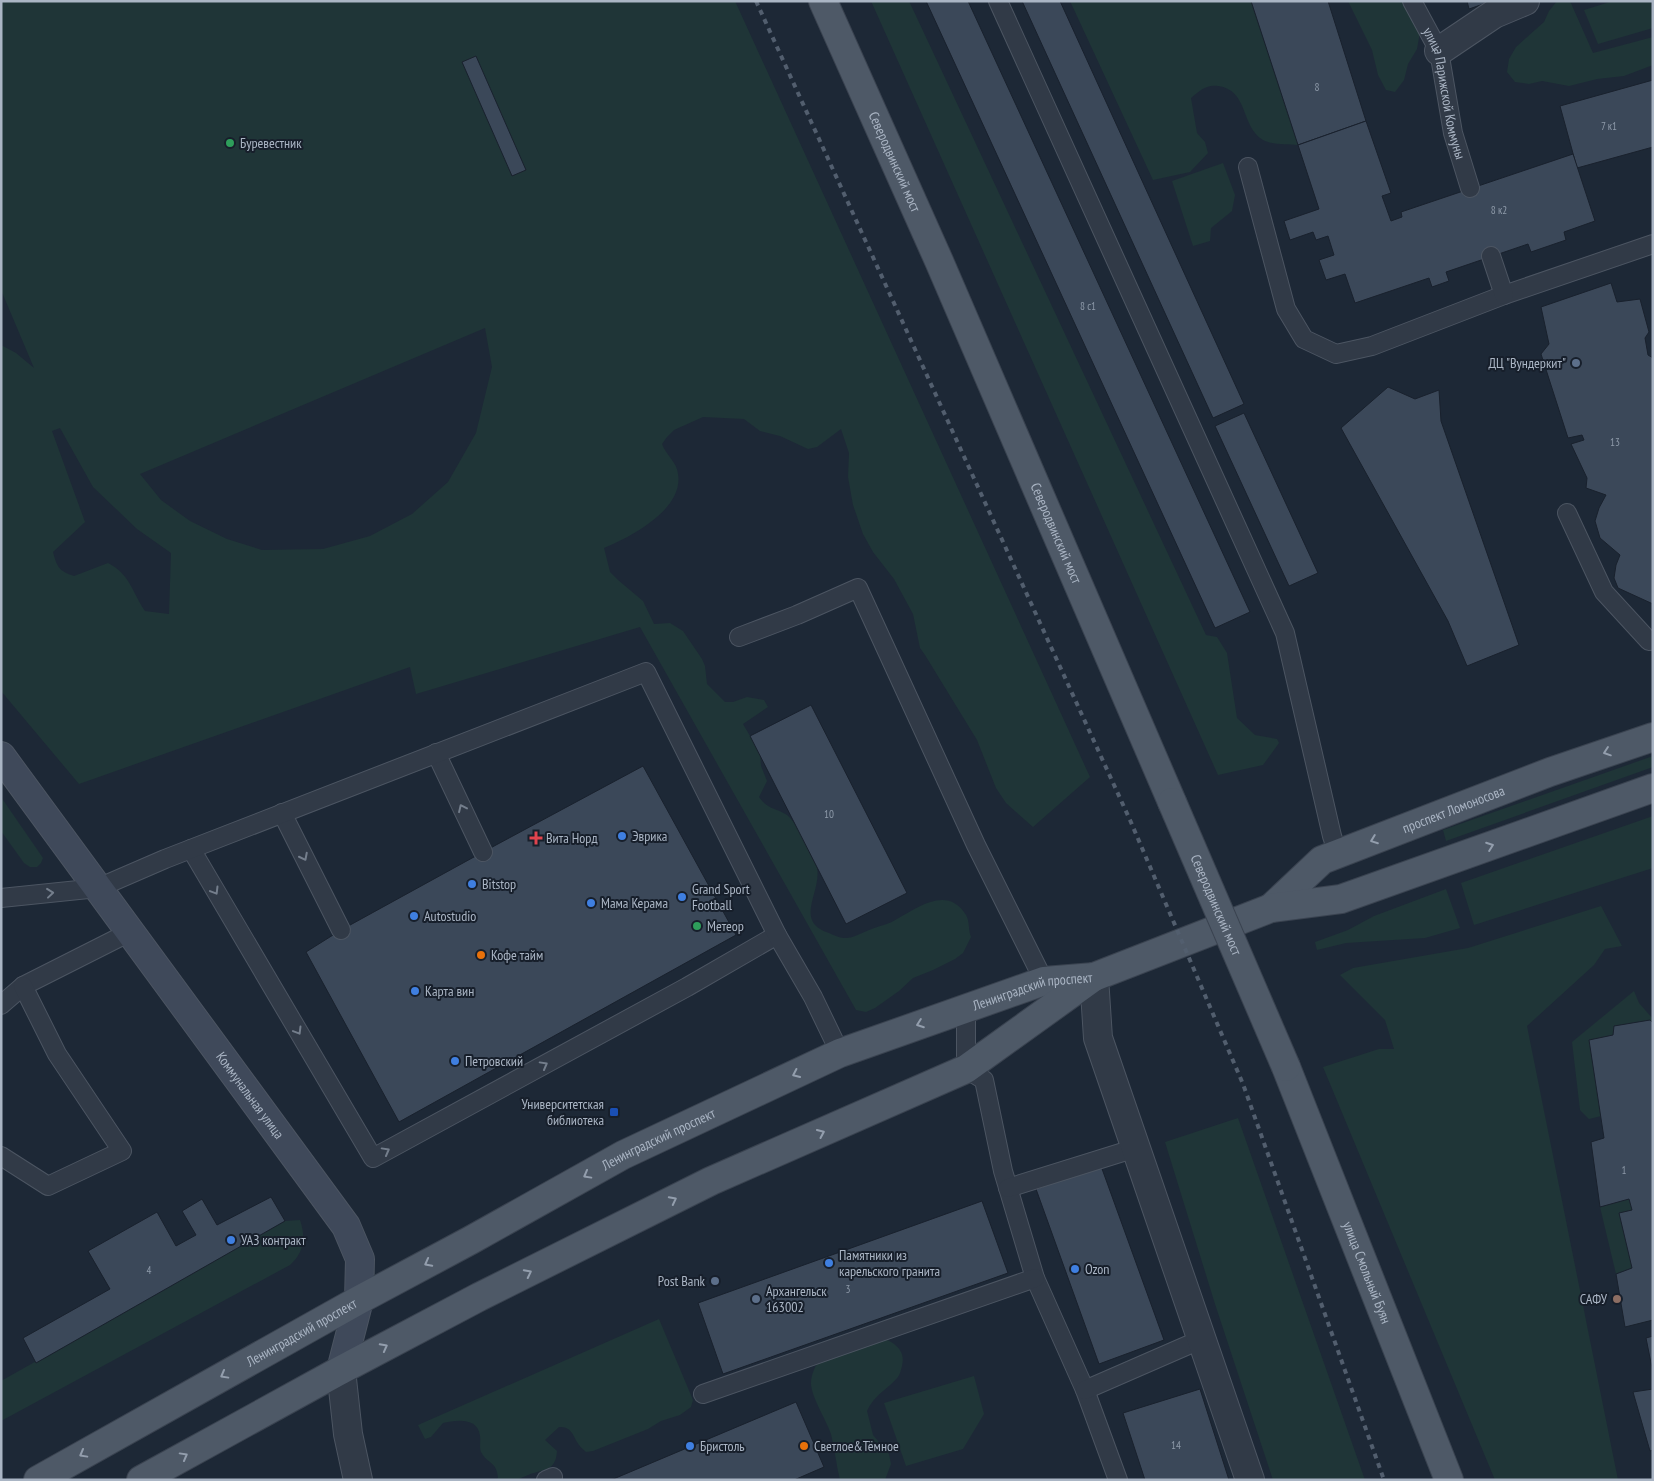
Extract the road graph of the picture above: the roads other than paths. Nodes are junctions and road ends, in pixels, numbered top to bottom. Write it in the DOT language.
graph roads {
  1 [pos="822,1"];
  2 [pos="998,1"];
  3 [pos="1412,1"];
  4 [pos="1525,1"];
  5 [pos="1439,51"];
  6 [pos="1248,167"];
  7 [pos="1470,188"];
  8 [pos="1653,244"];
  9 [pos="1491,256"];
  10 [pos="1504,295"];
  11 [pos="1567,513"];
  12 [pos="739,637"];
  13 [pos="1652,644"];
  14 [pos="1653,736"];
  15 [pos="436,753"];
  16 [pos="1,756"];
  17 [pos="1653,788"];
  18 [pos="282,813"];
  19 [pos="191,849"];
  20 [pos="483,852"];
  21 [pos="1338,854"];
  22 [pos="98,888"];
  23 [pos="1,897"];
  24 [pos="1271,908"];
  25 [pos="342,930"];
  26 [pos="130,932"];
  27 [pos="777,935"];
  28 [pos="1094,977"];
  29 [pos="1044,981"];
  30 [pos="22,986"];
  31 [pos="1,1006"];
  32 [pos="966,1008"];
  33 [pos="840,1053"];
  34 [pos="1286,1067"];
  35 [pos="966,1070"];
  36 [pos="1136,1148"];
  37 [pos="1,1156"];
  38 [pos="1008,1188"];
  39 [pos="1036,1278"];
  40 [pos="358,1300"];
  41 [pos="1202,1339"];
  42 [pos="341,1370"];
  43 [pos="1085,1390"];
  44 [pos="703,1394"];
  45 [pos="38,1480"];
  46 [pos="141,1480"];
  47 [pos="358,1480"];
  48 [pos="1118,1480"];
  49 [pos="1250,1480"];
  50 [pos="1449,1480"];
  1 -- 34 [label="main road, Северодвинский мост, bridge"];
  2 -- 21 [label="lane"];
  3 -- 5 [label="lane, улица Парижской Коммуны"];
  4 -- 5 [label="street"];
  5 -- 7 [label="lane, улица Парижской Коммуны"];
  6 -- 10 [label="lane"];
  8 -- 10 [label="lane"];
  9 -- 10 [label="lane"];
  11 -- 13 [label="lane"];
  12 -- 29 [label="lane"];
  14 -- 21 [label="main road, проспект Ломоносова, one-way"];
  15 -- 18 [label="lane"];
  20 -- 15 [label="lane, one-way"];
  15 -- 27 [label="lane"];
  16 -- 22 [label="main road, Коммунальная улица"];
  24 -- 17 [label="main road, проспект Ломоносова, one-way"];
  18 -- 19 [label="lane"];
  18 -- 25 [label="lane, one-way"];
  19 -- 22 [label="lane"];
  19 -- 27 [label="lane, one-way"];
  21 -- 24 [label="main road, проспект Ломоносова"];
  23 -- 22 [label="lane, one-way"];
  22 -- 26 [label="main road, Коммунальная улица"];
  24 -- 28 [label="main road, проспект Ломоносова"];
  26 -- 30 [label="lane"];
  26 -- 40 [label="main road, Коммунальная улица"];
  27 -- 33 [label="lane"];
  28 -- 29 [label="main road, Ленинградский проспект"];
  28 -- 35 [label="main road, Ленинградский проспект"];
  28 -- 36 [label="street"];
  29 -- 32 [label="main road, Ленинградский проспект"];
  30 -- 31 [label="lane"];
  30 -- 37 [label="lane"];
  32 -- 33 [label="main road, Ленинградский проспект, one-way"];
  32 -- 35 [label="lane"];
  33 -- 40 [label="main road, Ленинградский проспект, one-way"];
  34 -- 50 [label="main road, улица Смольный Буян"];
  35 -- 38 [label="lane"];
  42 -- 35 [label="main road, Ленинградский проспект, one-way"];
  36 -- 38 [label="lane"];
  36 -- 41 [label="street"];
  38 -- 39 [label="lane"];
  39 -- 43 [label="lane"];
  39 -- 44 [label="lane"];
  40 -- 42 [label="main road, Коммунальная улица"];
  40 -- 45 [label="main road, Ленинградский проспект, one-way"];
  41 -- 43 [label="lane"];
  41 -- 49 [label="street"];
  46 -- 42 [label="main road, Ленинградский проспект, one-way"];
  42 -- 47 [label="street, Коммунальная улица"];
  43 -- 48 [label="lane"];
}
